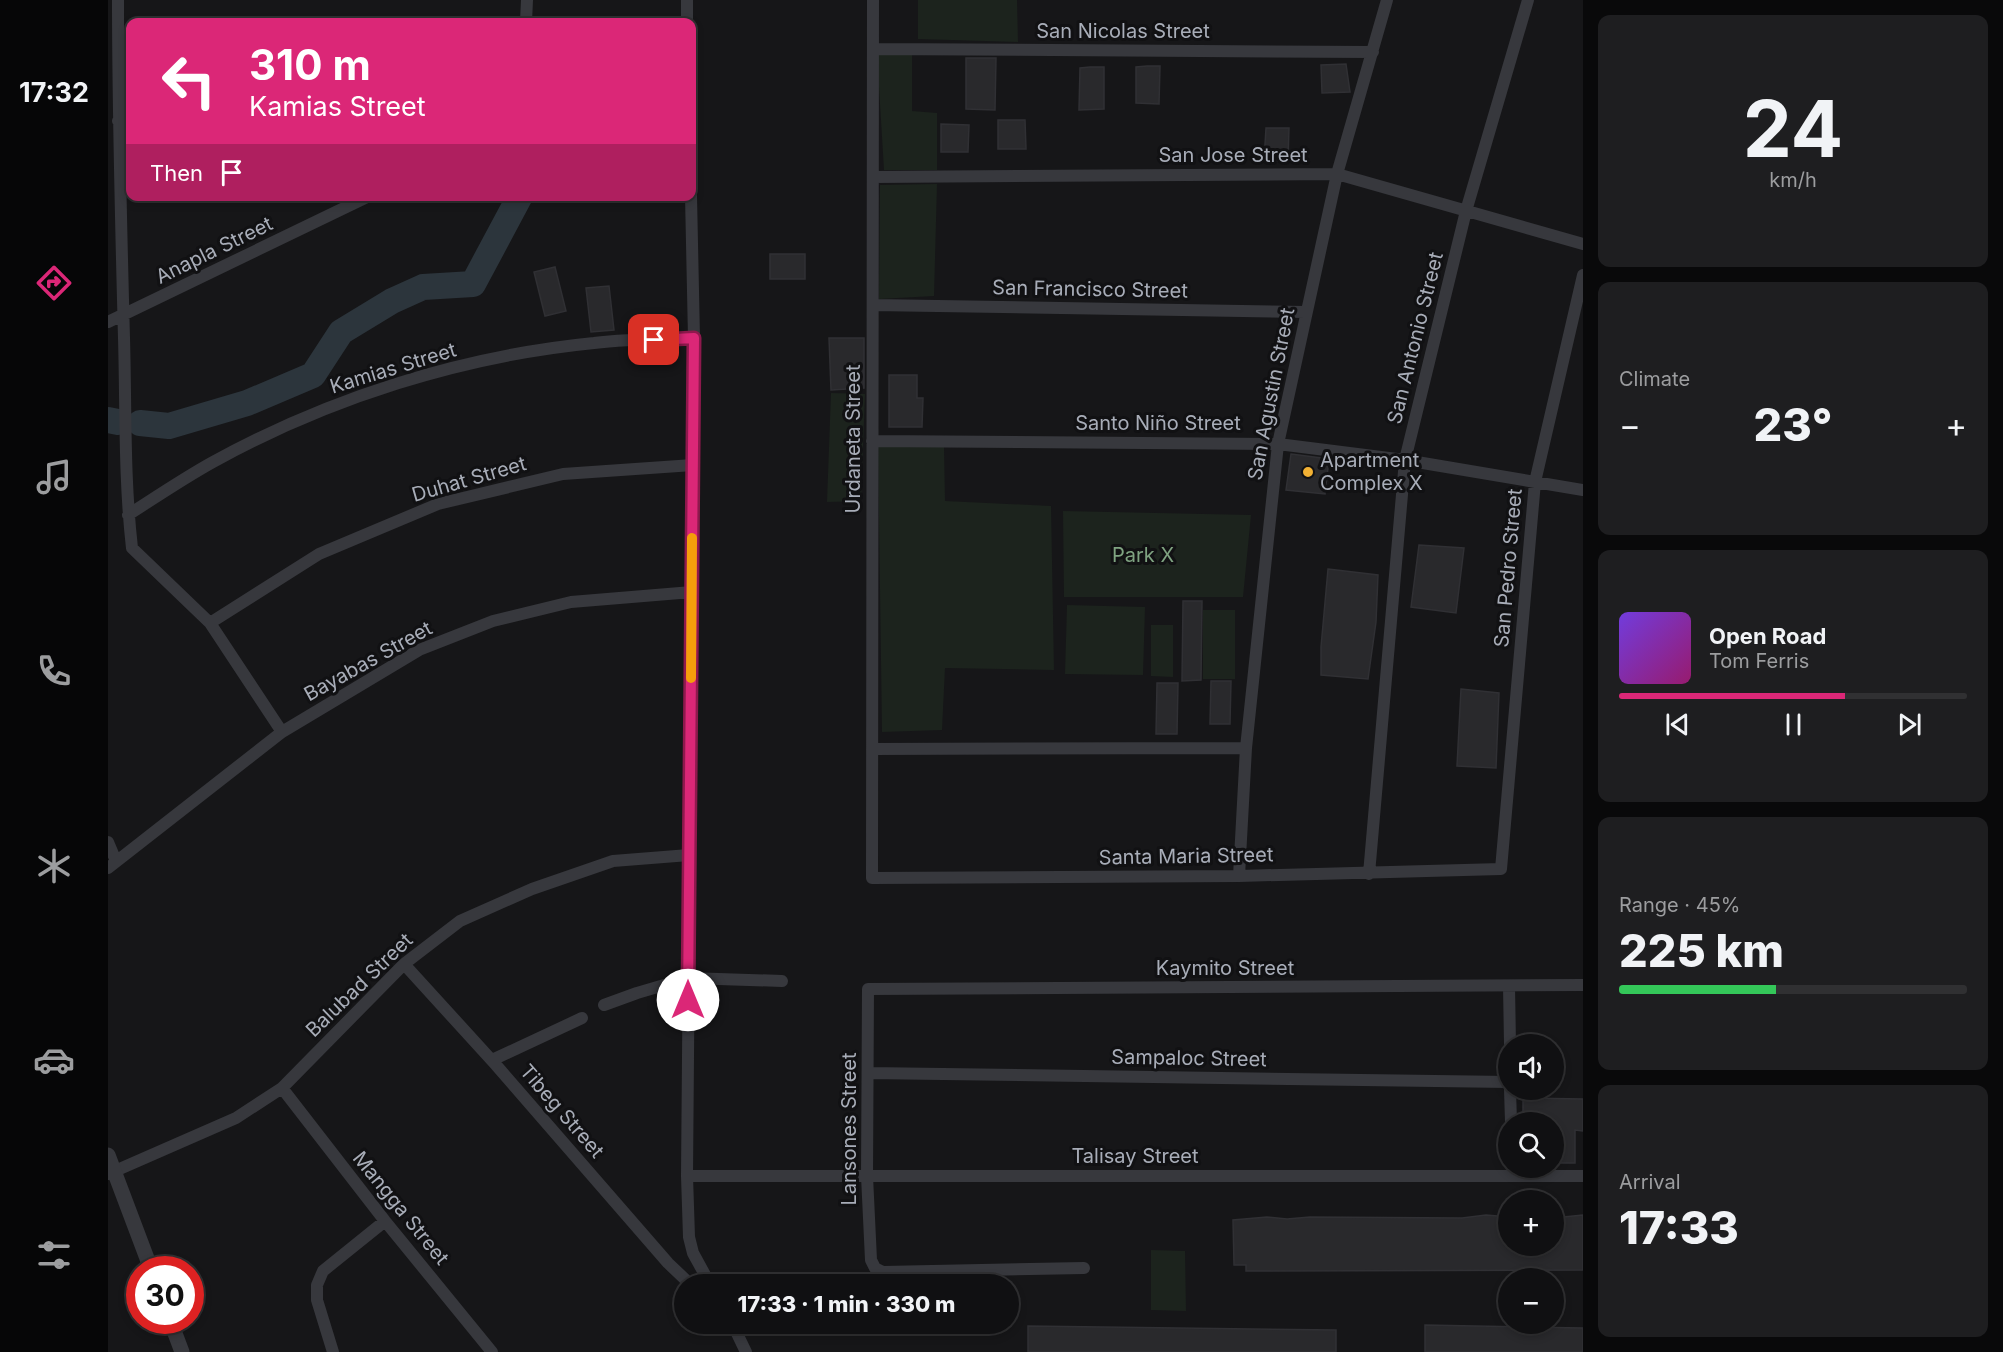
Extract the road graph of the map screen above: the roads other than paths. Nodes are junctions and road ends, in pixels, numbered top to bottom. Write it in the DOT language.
graph roads {
  1 [pos="118,0"];
  2 [pos="527,0"];
  3 [pos="687,0"];
  4 [pos="873,0"];
  5 [pos="1387,0"];
  6 [pos="1528,0"];
  7 [pos="526,18"];
  8 [pos="687,18"];
  9 [pos="873,49"];
  10 [pos="1373,52"];
  11 [pos="124,121"];
  12 [pos="1337,174"];
  13 [pos="873,177"];
  14 [pos="359,201"];
  15 [pos="691,201"];
  16 [pos="1466,211"];
  17 [pos="1583,244"];
  18 [pos="1583,275"];
  19 [pos="873,304"];
  20 [pos="1306,312"];
  21 [pos="123,315"];
  22 [pos="108,322"];
  23 [pos="694,338"];
  24 [pos="872,441"];
  25 [pos="1278,444"];
  26 [pos="1405,460"];
  27 [pos="693,465"];
  28 [pos="1535,482"];
  29 [pos="1583,490"];
  30 [pos="128,515"];
  31 [pos="692,592"];
  32 [pos="210,623"];
  33 [pos="282,732"];
  34 [pos="1246,748"];
  35 [pos="872,749"];
  36 [pos="108,842"];
  37 [pos="689,855"];
  38 [pos="112,865"];
  39 [pos="1501,869"];
  40 [pos="1369,874"];
  41 [pos="1239,876"];
  42 [pos="872,878"];
  43 [pos="404,964"];
  44 [pos="688,978"];
  45 [pos="782,981"];
  46 [pos="1583,985"];
  47 [pos="1509,986"];
  48 [pos="868,989"];
  49 [pos="604,1005"];
  50 [pos="582,1018"];
  51 [pos="1510,1034"];
  52 [pos="492,1060"];
  53 [pos="868,1073"];
  54 [pos="1498,1082"];
  55 [pos="282,1088"];
  56 [pos="108,1155"];
  57 [pos="1498,1171"];
  58 [pos="111,1173"];
  59 [pos="1564,1175"];
  60 [pos="687,1176"];
  61 [pos="867,1176"];
  62 [pos="1583,1176"];
  63 [pos="385,1221"];
  64 [pos="146,1256"];
  65 [pos="1084,1269"];
  66 [pos="680,1274"];
  67 [pos="705,1274"];
  68 [pos="175,1334"];
  69 [pos="738,1334"];
  70 [pos="182,1352"];
  71 [pos="333,1352"];
  72 [pos="492,1352"];
  73 [pos="746,1352"];
  1 -- 11 [label="street"];
  2 -- 7 [label="street"];
  3 -- 8 [label="street"];
  4 -- 9 [label="street, Urdaneta Street"];
  5 -- 10 [label="street, San Agustin Street"];
  6 -- 16 [label="street, San Antonio Street"];
  9 -- 10 [label="street, San Nicolas Street"];
  9 -- 13 [label="street, Urdaneta Street"];
  10 -- 12 [label="street, San Agustin Street"];
  11 -- 21 [label="street"];
  12 -- 13 [label="street, San Jose Street"];
  12 -- 16 [label="street, San Jose Street"];
  12 -- 20 [label="street, San Agustin Street"];
  13 -- 19 [label="street, Urdaneta Street"];
  14 -- 21 [label="street, Anapla Street"];
  15 -- 23 [label="street"];
  16 -- 17 [label="street, San Jose Street"];
  16 -- 26 [label="street, San Antonio Street"];
  18 -- 28 [label="street, San Pedro Street"];
  19 -- 20 [label="street, San Francisco Street"];
  19 -- 24 [label="street, Urdaneta Street"];
  20 -- 25 [label="street, San Agustin Street"];
  21 -- 22 [label="street, Anapla Street"];
  21 -- 30 [label="street"];
  23 -- 27 [label="street"];
  23 -- 30 [label="street, Kamias Street"];
  24 -- 25 [label="street, Santo Niño Street"];
  24 -- 35 [label="street, Urdaneta Street"];
  25 -- 26 [label="street, Santo Niño Street"];
  25 -- 34 [label="street, San Agustin Street"];
  26 -- 28 [label="street, Santo Niño Street"];
  26 -- 40 [label="street, San Antonio Street"];
  27 -- 31 [label="street"];
  27 -- 32 [label="street, Duhat Street"];
  28 -- 29 [label="street, Santo Niño Street"];
  28 -- 39 [label="street, San Pedro Street"];
  30 -- 32 [label="street"];
  31 -- 33 [label="street, Bayabas Street"];
  31 -- 37 [label="street"];
  32 -- 33 [label="street"];
  33 -- 38 [label="street, Bayabas Street"];
  34 -- 35 [label="street"];
  34 -- 41 [label="street, San Agustin Street"];
  35 -- 42 [label="street, Urdaneta Street"];
  36 -- 38 [label="street"];
  37 -- 43 [label="street, Balubad Street"];
  37 -- 44 [label="street"];
  39 -- 40 [label="street, Santa Maria Street"];
  40 -- 41 [label="street, Santa Maria Street"];
  41 -- 42 [label="street, Santa Maria Street"];
  43 -- 52 [label="street, Tibeg Street"];
  43 -- 55 [label="street, Balubad Street"];
  44 -- 45 [label="street"];
  44 -- 49 [label="street"];
  44 -- 60 [label="street"];
  46 -- 47 [label="street, Kaymito Street"];
  47 -- 48 [label="street, Kaymito Street"];
  47 -- 51 [label="street"];
  48 -- 53 [label="street, Lansones Street"];
  50 -- 52 [label="street"];
  52 -- 66 [label="street, Tibeg Street"];
  53 -- 54 [label="street, Sampaloc Street"];
  53 -- 61 [label="street, Lansones Street"];
  55 -- 58 [label="street, Balubad Street"];
  55 -- 63 [label="street, Mangga Street"];
  56 -- 58 [label="street"];
  57 -- 61 [label="street, Talisay Street"];
  58 -- 64 [label="street"];
  59 -- 62 [label="street, Talisay Street"];
  60 -- 61 [label="street, Talisay Street"];
  60 -- 67 [label="street"];
  61 -- 65 [label="street, Lansones Street"];
  63 -- 71 [label="street"];
  63 -- 72 [label="street, Mangga Street"];
  68 -- 70 [label="street"];
  69 -- 73 [label="street"];
}
